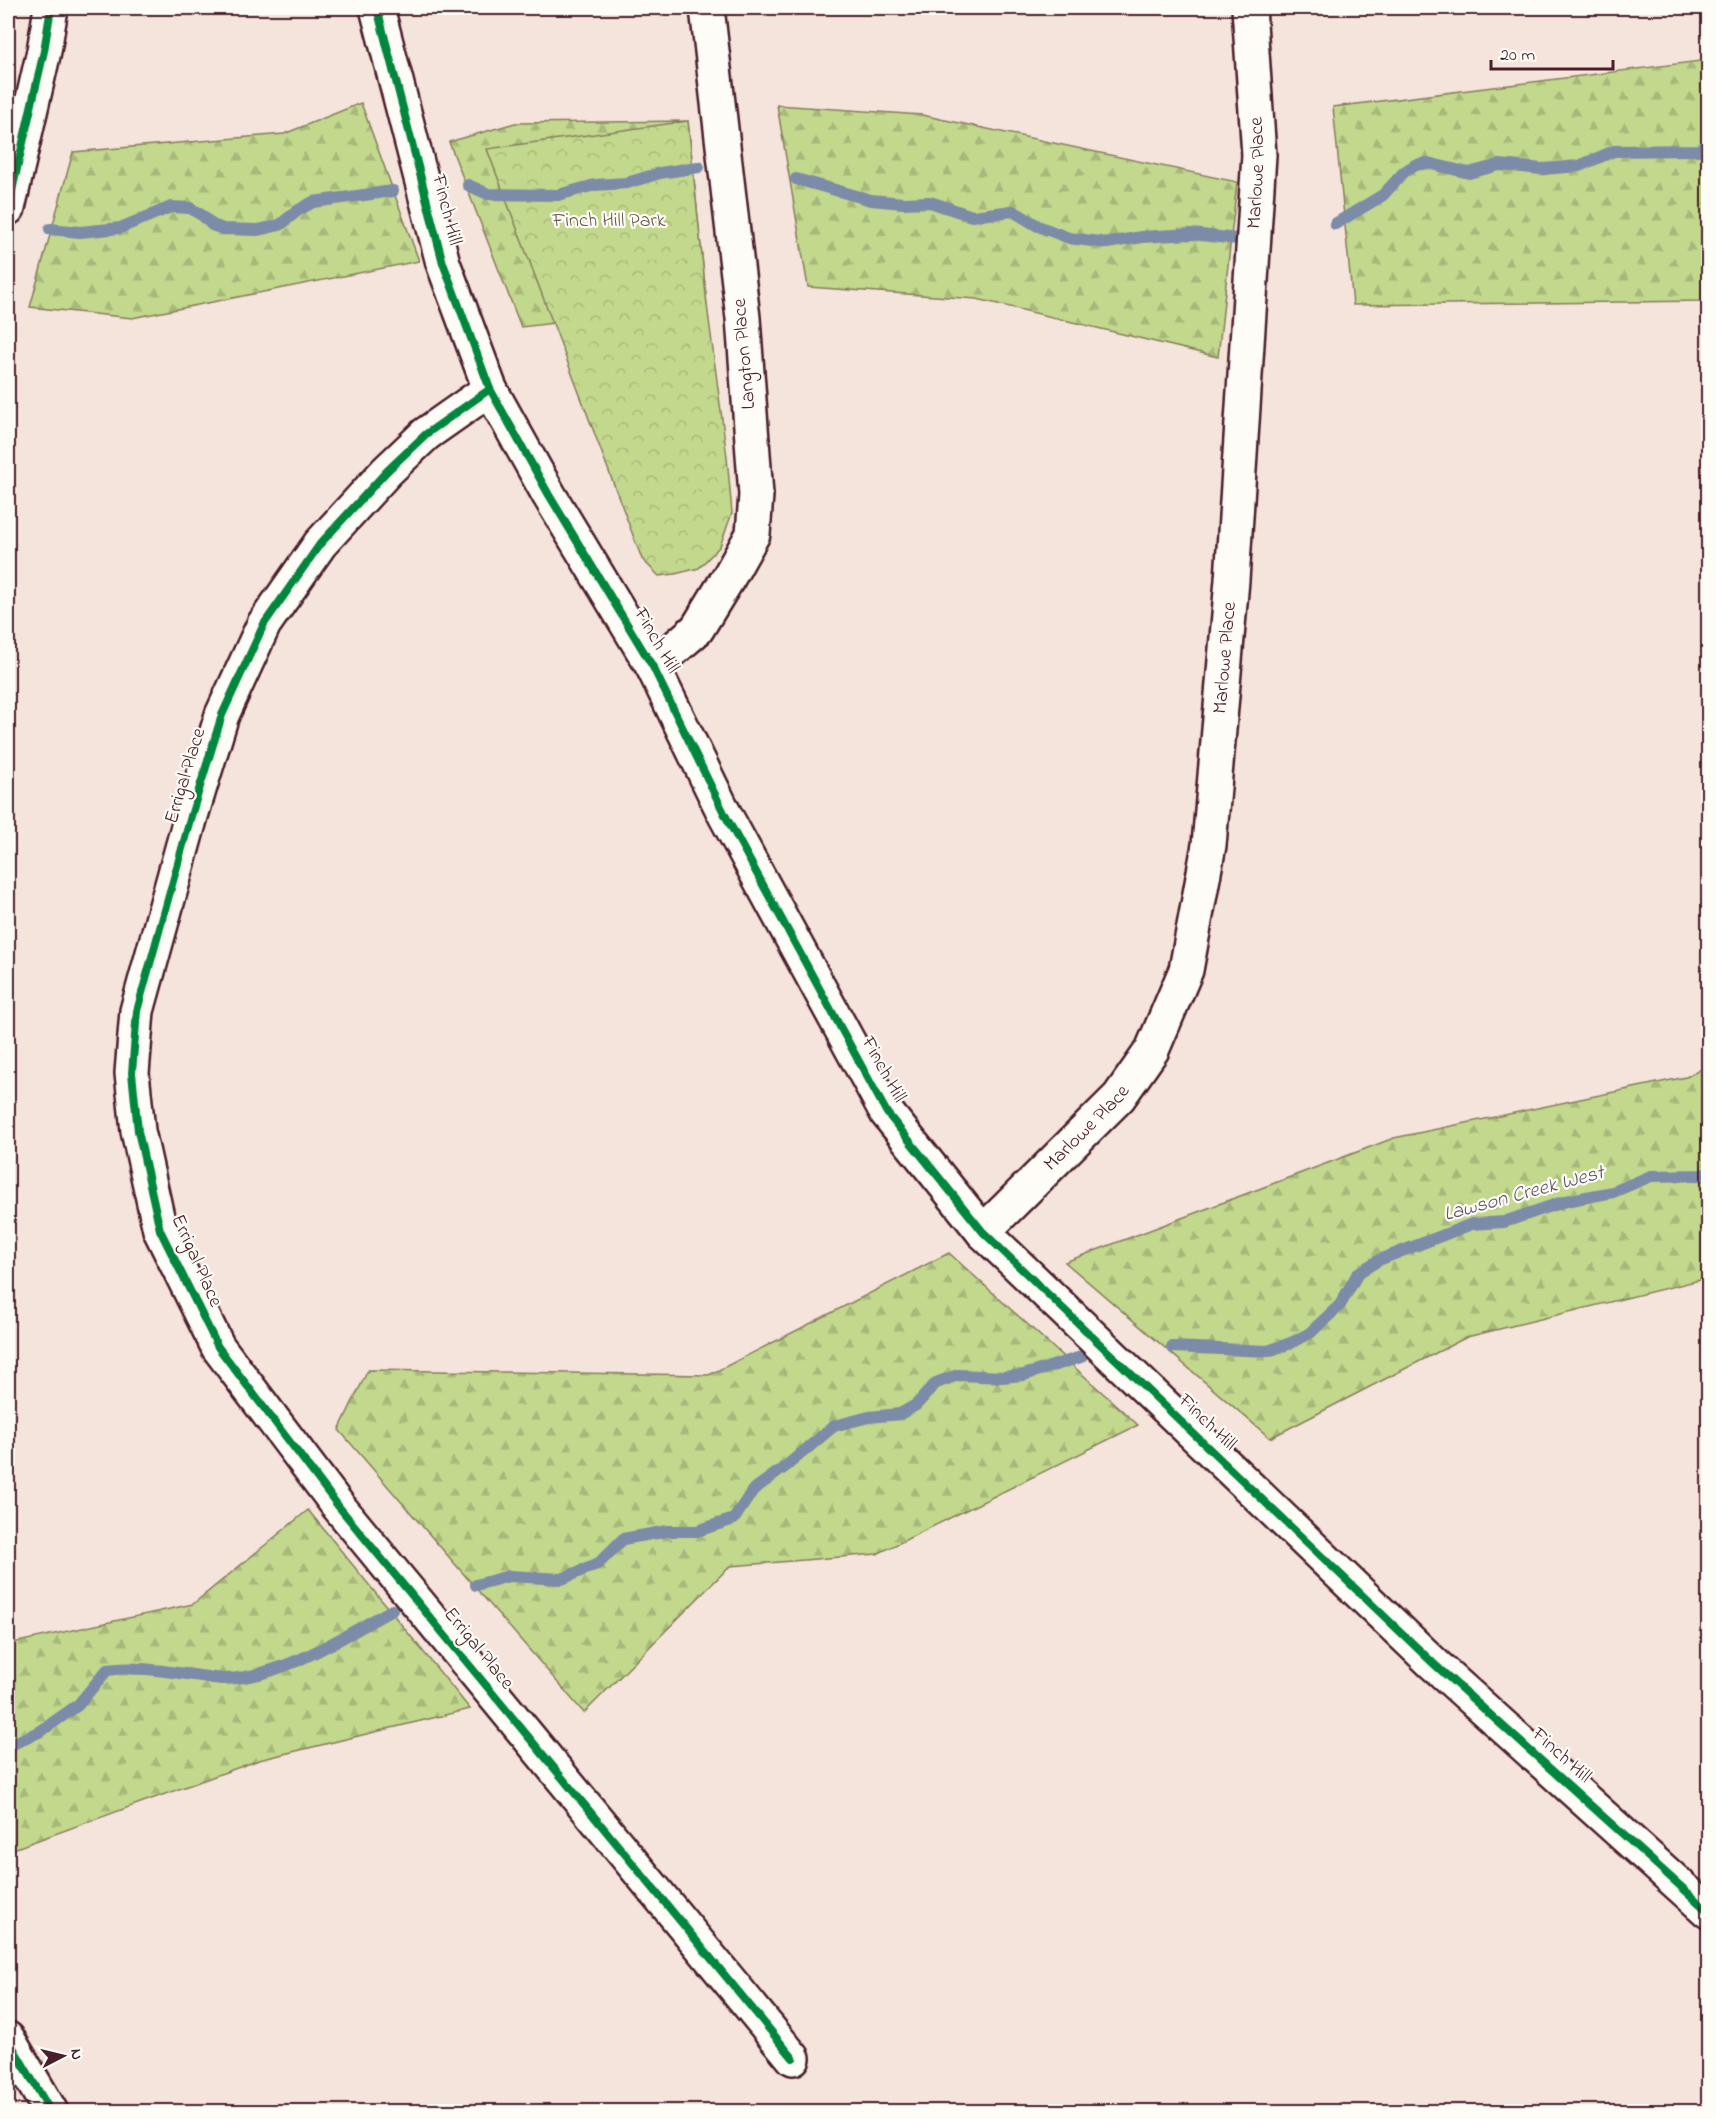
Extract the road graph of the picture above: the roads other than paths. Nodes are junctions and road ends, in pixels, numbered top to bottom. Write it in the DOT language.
graph roads {
  1 [pos="51,8"];
  2 [pos="377,8"];
  3 [pos="707,8"];
  4 [pos="1250,8"];
  5 [pos="8,208"];
  6 [pos="490,390"];
  7 [pos="653,667"];
  8 [pos="983,1232"];
  9 [pos="1708,1911"];
  10 [pos="8,2039"];
  11 [pos="793,2058"];
  12 [pos="51,2112"];
  1 -- 5 [label="street"];
  2 -- 6 [label="street, Finch Hill"];
  3 -- 7 [label="street, Langton Place"];
  4 -- 8 [label="street, Marlowe Place"];
  6 -- 7 [label="street, Finch Hill"];
  6 -- 11 [label="street, Errigal Place"];
  7 -- 8 [label="street, Finch Hill"];
  8 -- 9 [label="street, Finch Hill"];
  10 -- 12 [label="street"];
}
